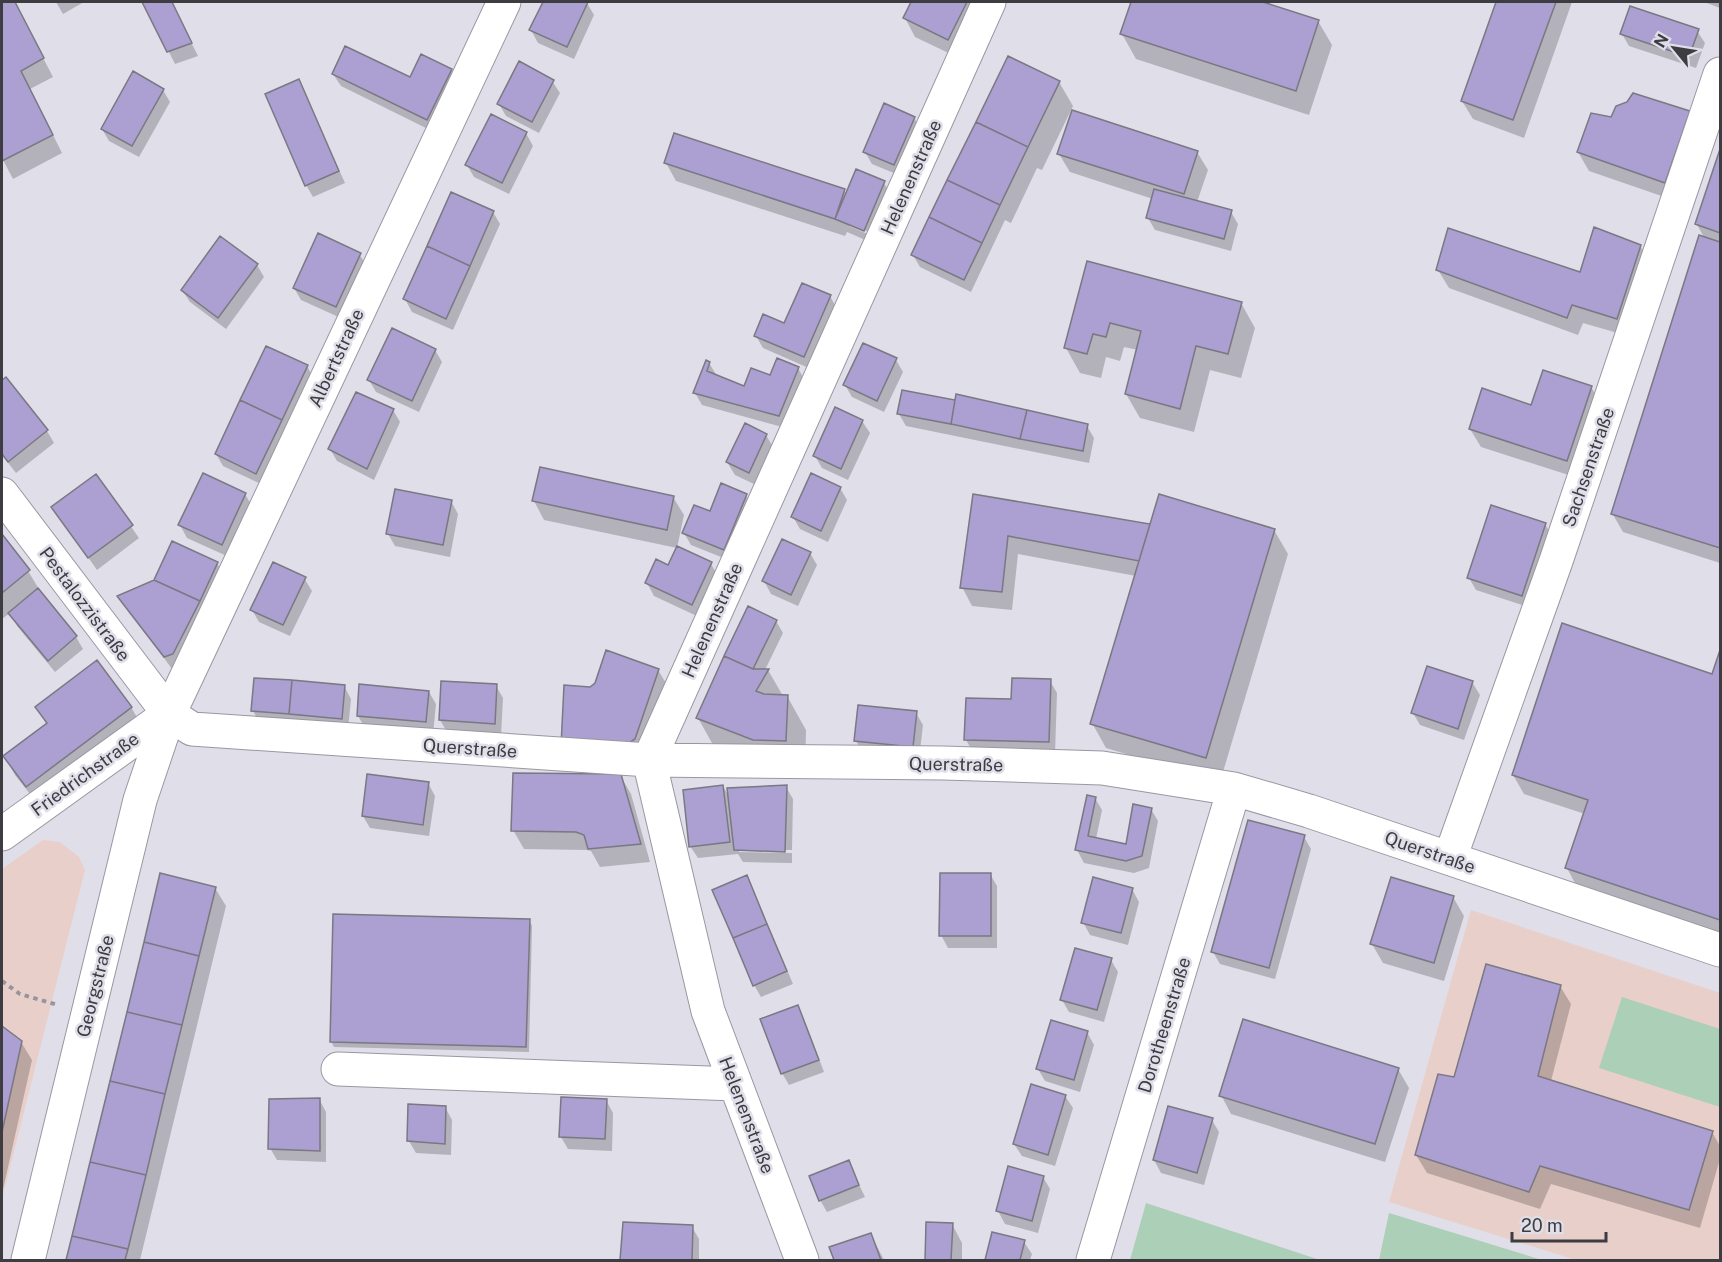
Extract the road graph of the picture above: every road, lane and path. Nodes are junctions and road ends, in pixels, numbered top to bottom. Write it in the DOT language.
graph roads {
  1 [pos="504,2"];
  2 [pos="989,2"];
  3 [pos="1720,74"];
  4 [pos="2,494"];
  5 [pos="169,714"];
  6 [pos="649,760"];
  7 [pos="1234,789"];
  8 [pos="2,834"];
  9 [pos="1450,858"];
  10 [pos="1720,950"];
  11 [pos="2,981"];
  12 [pos="26,995"];
  13 [pos="338,1069"];
  14 [pos="735,1084"];
  15 [pos="28,1260"];
  16 [pos="802,1260"];
  17 [pos="1093,1260"];
  1 -- 5 [label="street, Albertstraße"];
  2 -- 6 [label="street, Helenenstraße"];
  3 -- 9 [label="street, Sachsenstraße"];
  4 -- 5 [label="street, Pestalozzistraße"];
  5 -- 6 [label="street, Querstraße"];
  5 -- 8 [label="street, Friedrichstraße"];
  5 -- 15 [label="street, Georgstraße"];
  6 -- 7 [label="street, Querstraße"];
  6 -- 14 [label="street, Helenenstraße"];
  7 -- 9 [label="street, Querstraße"];
  7 -- 17 [label="street, Dorotheenstraße"];
  9 -- 10 [label="street, Querstraße"];
  11 -- 12 [label="path"];
  13 -- 14 [label="street"];
  14 -- 16 [label="street, Helenenstraße"];
}
